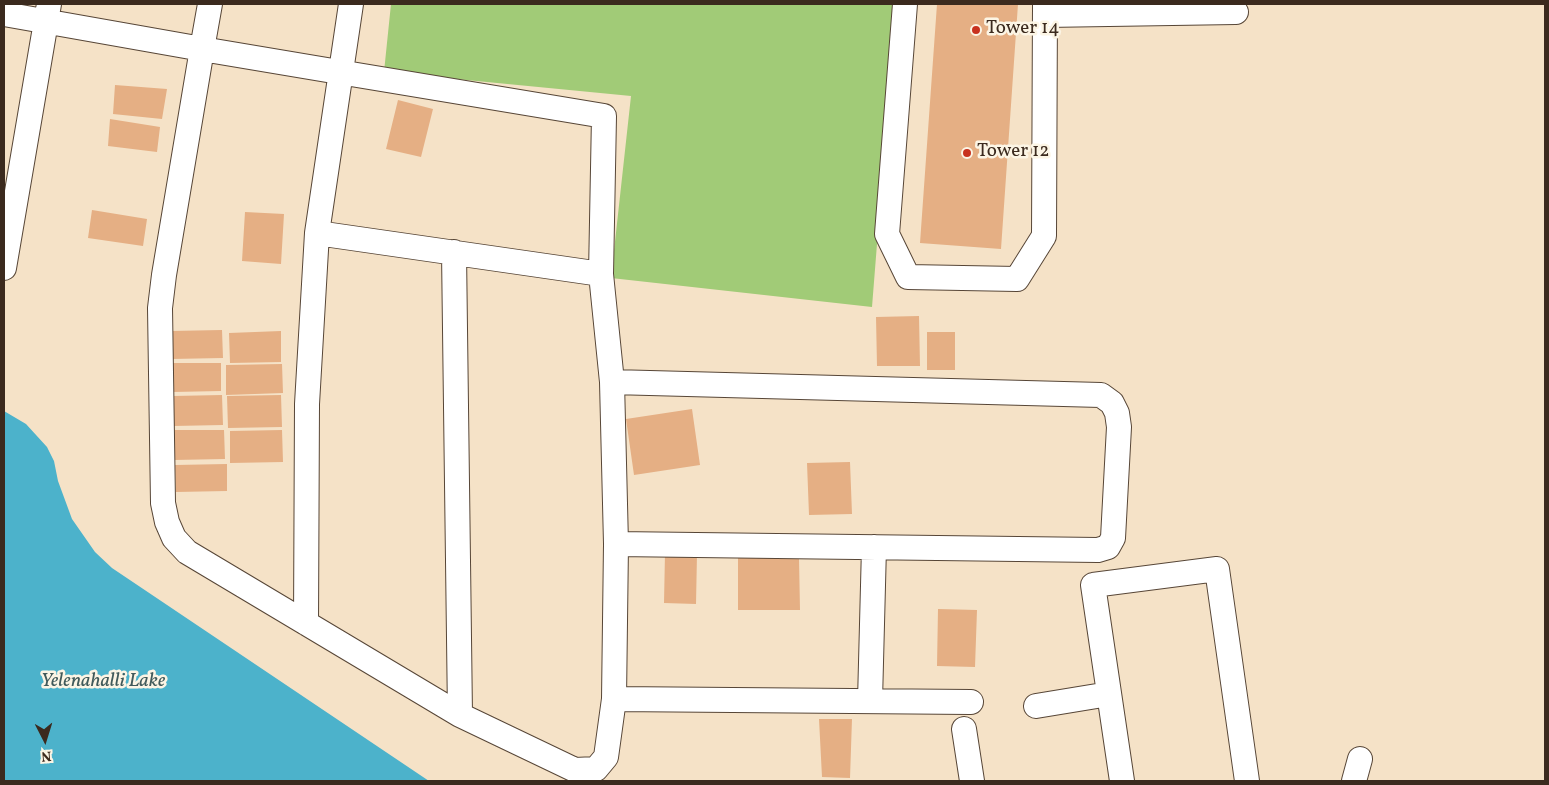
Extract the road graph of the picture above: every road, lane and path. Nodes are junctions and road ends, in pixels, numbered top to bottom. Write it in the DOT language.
graph roads {
  1 [pos="210,4"];
  2 [pos="351,4"];
  3 [pos="905,4"];
  4 [pos="1045,9"];
  5 [pos="1236,12"];
  6 [pos="48,13"];
  7 [pos="4,14"];
  8 [pos="202,49"];
  9 [pos="339,72"];
  10 [pos="317,233"];
  11 [pos="454,252"];
  12 [pos="4,268"];
  13 [pos="601,274"];
  14 [pos="612,382"];
  15 [pos="616,544"];
  16 [pos="874,547"];
  17 [pos="306,624"];
  18 [pos="1109,694"];
  19 [pos="614,699"];
  20 [pos="870,701"];
  21 [pos="971,702"];
  22 [pos="1036,706"];
  23 [pos="460,715"];
  24 [pos="964,729"];
  25 [pos="972,781"];
  26 [pos="1122,781"];
  27 [pos="1247,781"];
  1 -- 8 [label="street"];
  2 -- 9 [label="street"];
  3 -- 4 [label="street"];
  4 -- 5 [label="street"];
  6 -- 7 [label="street"];
  6 -- 8 [label="street"];
  6 -- 12 [label="street"];
  8 -- 9 [label="street"];
  8 -- 17 [label="street"];
  9 -- 10 [label="street"];
  9 -- 13 [label="street"];
  10 -- 11 [label="street"];
  10 -- 17 [label="street"];
  11 -- 13 [label="street"];
  11 -- 23 [label="street"];
  13 -- 14 [label="street"];
  14 -- 15 [label="street"];
  14 -- 16 [label="street"];
  15 -- 16 [label="street"];
  15 -- 19 [label="street"];
  16 -- 20 [label="street"];
  17 -- 23 [label="street"];
  18 -- 22 [label="street"];
  18 -- 26 [label="street"];
  18 -- 27 [label="street"];
  19 -- 20 [label="street"];
  19 -- 23 [label="street"];
  20 -- 21 [label="street"];
  24 -- 25 [label="street"];
}
